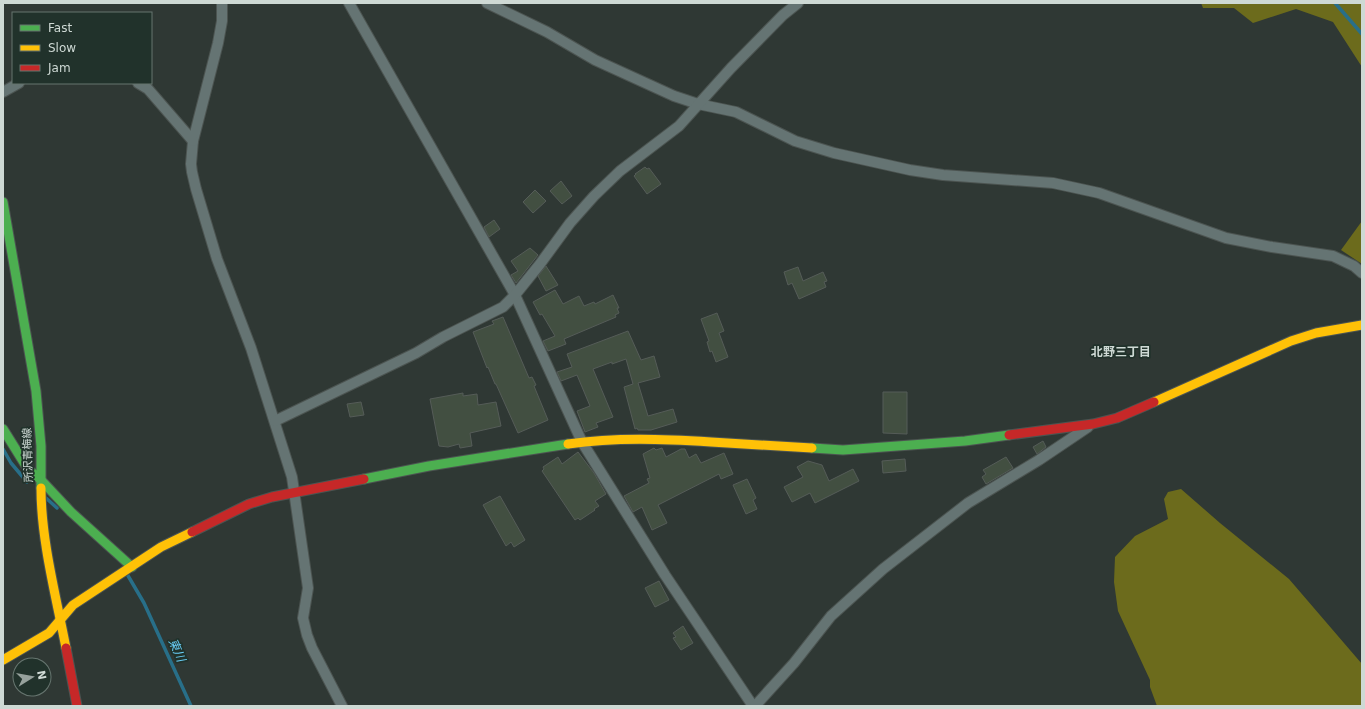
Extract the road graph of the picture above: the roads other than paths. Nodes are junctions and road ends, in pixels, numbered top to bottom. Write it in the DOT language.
graph roads {
  1 [pos="222,3"];
  2 [pos="349,3"];
  3 [pos="487,3"];
  4 [pos="798,3"];
  5 [pos="17,84"];
  6 [pos="140,84"];
  7 [pos="3,92"];
  8 [pos="698,104"];
  9 [pos="193,141"];
  10 [pos="3,202"];
  11 [pos="1362,273"];
  12 [pos="515,295"];
  13 [pos="1362,325"];
  14 [pos="275,421"];
  15 [pos="1092,424"];
  16 [pos="3,429"];
  17 [pos="582,442"];
  18 [pos="41,480"];
  19 [pos="293,492"];
  20 [pos="131,567"];
  21 [pos="61,620"];
  22 [pos="3,660"];
  23 [pos="77,706"];
  24 [pos="342,706"];
  25 [pos="754,706"];
  1 -- 9 [label="street"];
  2 -- 12 [label="street"];
  3 -- 8 [label="street"];
  4 -- 8 [label="street"];
  5 -- 7 [label="street"];
  6 -- 9 [label="street"];
  8 -- 11 [label="street"];
  8 -- 12 [label="street"];
  9 -- 14 [label="street"];
  10 -- 18 [label="street, 所沢青梅線"];
  12 -- 14 [label="street"];
  12 -- 17 [label="street"];
  13 -- 15 [label="street"];
  14 -- 19 [label="street"];
  15 -- 17 [label="street"];
  15 -- 25 [label="street"];
  16 -- 18 [label="street"];
  17 -- 19 [label="street"];
  17 -- 25 [label="street"];
  18 -- 20 [label="street"];
  18 -- 21 [label="street, 所沢青梅線"];
  19 -- 20 [label="street"];
  19 -- 24 [label="street"];
  20 -- 21 [label="street"];
  21 -- 22 [label="street"];
  21 -- 23 [label="street, 所沢青梅線"];
}
